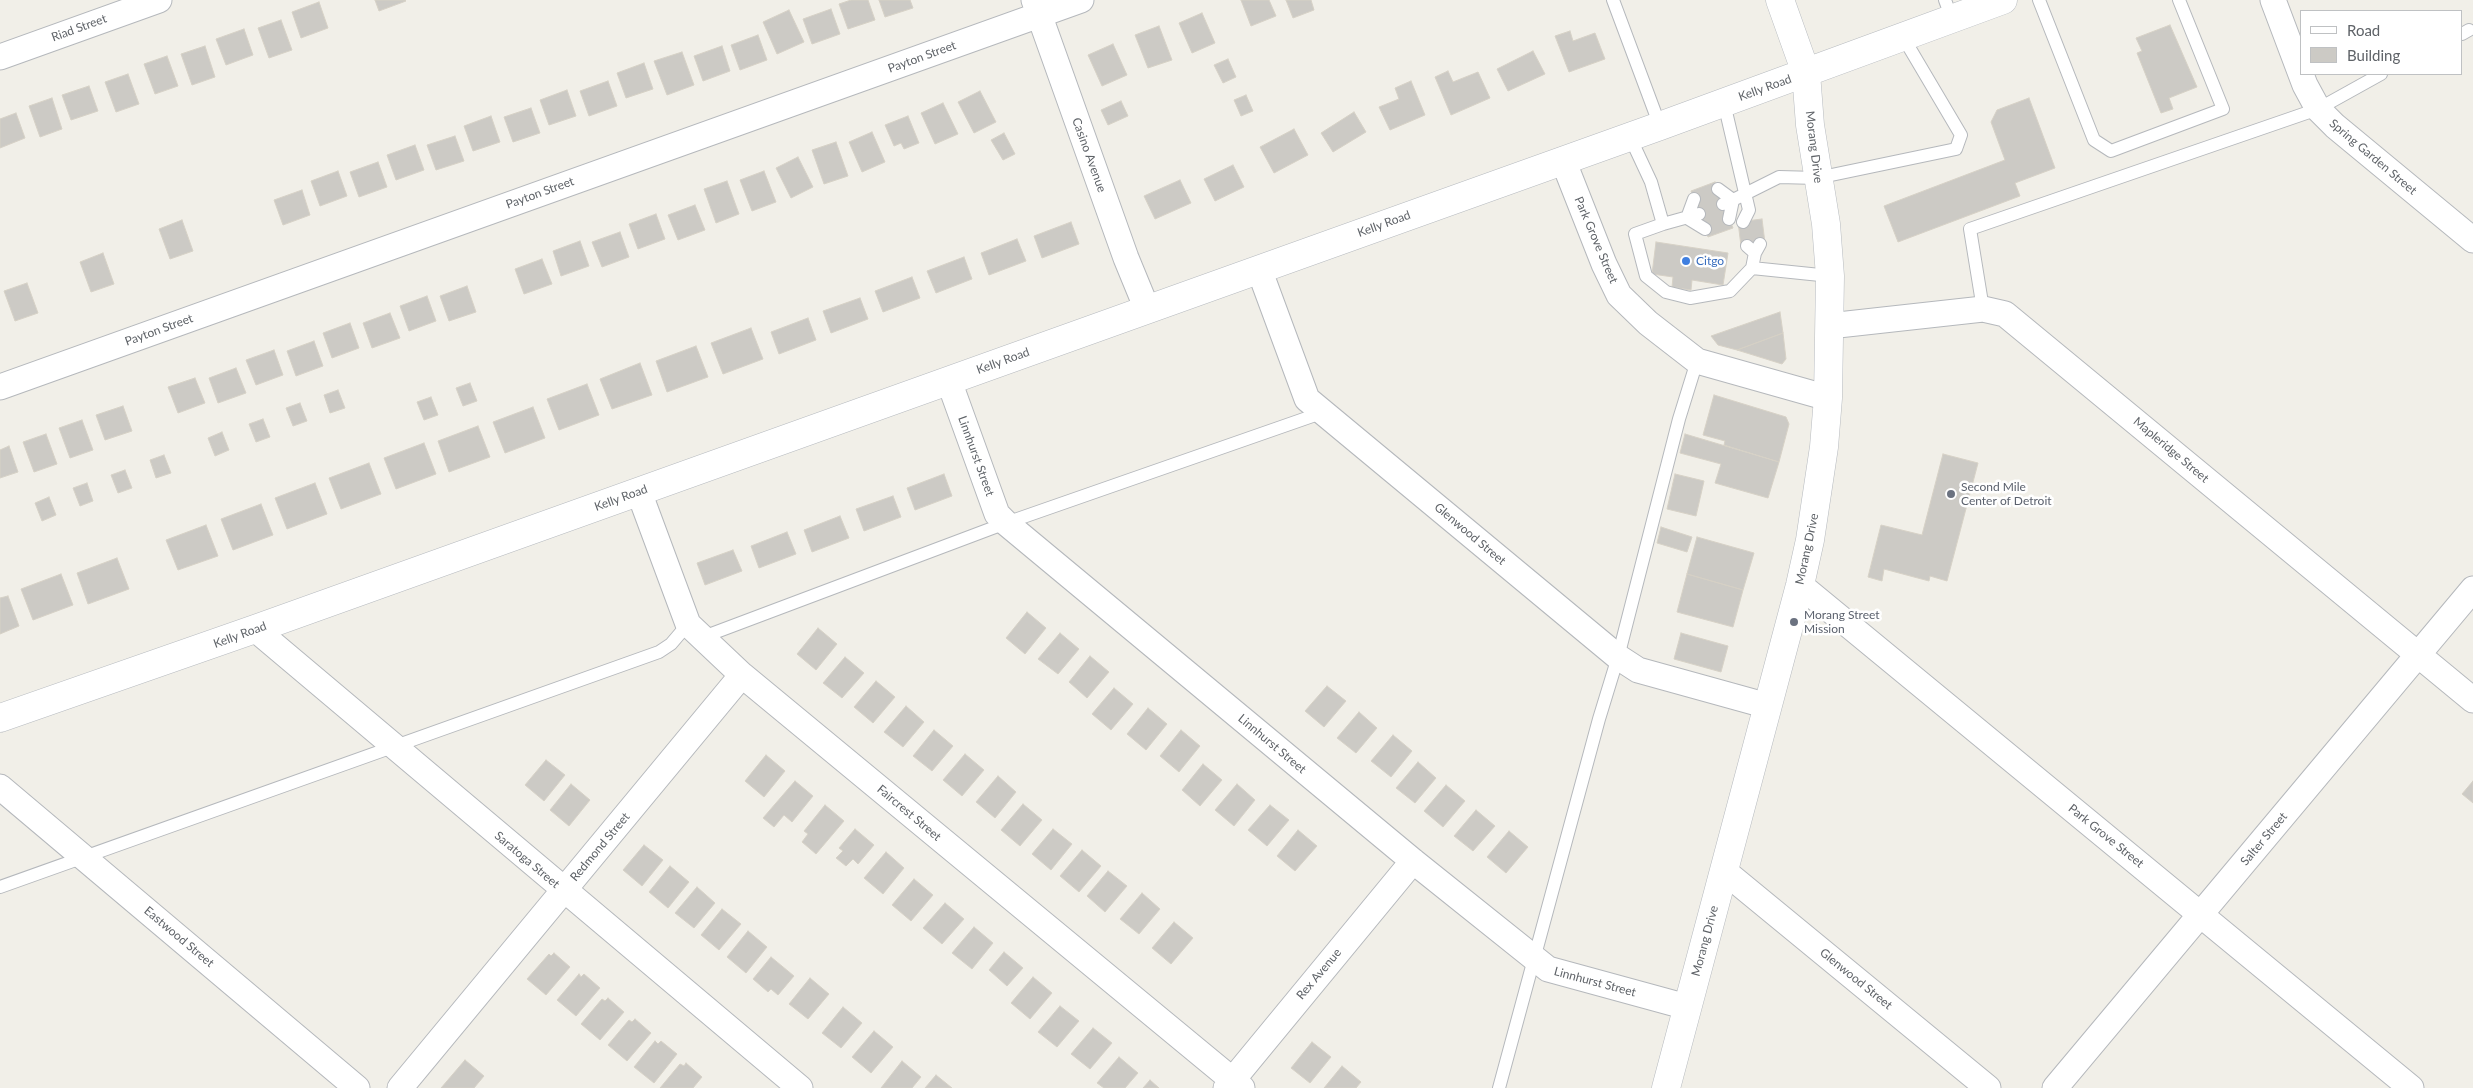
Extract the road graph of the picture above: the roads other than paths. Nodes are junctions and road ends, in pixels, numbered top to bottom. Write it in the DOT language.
graph roads {
  1 [pos="159,0"];
  2 [pos="1081,0"];
  3 [pos="1612,0"];
  4 [pos="1780,0"];
  5 [pos="2004,0"];
  6 [pos="2039,0"];
  7 [pos="2179,0"];
  8 [pos="2273,0"];
  9 [pos="1036,8"];
  10 [pos="1948,10"];
  11 [pos="1903,37"];
  12 [pos="0,57"];
  13 [pos="2300,72"];
  14 [pos="1806,73"];
  15 [pos="2301,75"];
  16 [pos="2379,75"];
  17 [pos="1724,102"];
  18 [pos="2318,109"];
  19 [pos="1660,126"];
  20 [pos="1630,137"];
  21 [pos="1563,160"];
  22 [pos="1818,178"];
  23 [pos="1718,189"];
  24 [pos="1745,194"];
  25 [pos="1694,199"];
  26 [pos="1728,202"];
  27 [pos="1699,214"];
  28 [pos="1749,217"];
  29 [pos="1687,218"];
  30 [pos="1729,219"];
  31 [pos="1663,224"];
  32 [pos="1705,229"];
  33 [pos="2473,240"];
  34 [pos="1754,248"];
  35 [pos="1752,268"];
  36 [pos="1259,269"];
  37 [pos="1830,276"];
  38 [pos="1147,309"];
  39 [pos="1983,309"];
  40 [pos="1829,326"];
  41 [pos="1698,361"];
  42 [pos="949,381"];
  43 [pos="0,387"];
  44 [pos="1828,398"];
  45 [pos="1324,412"];
  46 [pos="639,492"];
  47 [pos="1006,523"];
  48 [pos="1800,585"];
  49 [pos="2473,589"];
  50 [pos="255,629"];
  51 [pos="695,631"];
  52 [pos="2419,655"];
  53 [pos="1618,656"];
  54 [pos="742,675"];
  55 [pos="2473,700"];
  56 [pos="1768,706"];
  57 [pos="0,718"];
  58 [pos="393,746"];
  59 [pos="0,787"];
  60 [pos="84,858"];
  61 [pos="1413,861"];
  62 [pos="1724,870"];
  63 [pos="0,887"];
  64 [pos="563,891"];
  65 [pos="2201,914"];
  66 [pos="1533,957"];
  67 [pos="1687,1007"];
  68 [pos="1233,1085"];
  69 [pos="357,1088"];
  70 [pos="400,1088"];
  71 [pos="800,1088"];
  72 [pos="1499,1088"];
  73 [pos="1666,1088"];
  74 [pos="1988,1088"];
  75 [pos="2055,1088"];
  76 [pos="2411,1088"];
  1 -- 12 [label="street, Riad Street"];
  2 -- 9 [label="street, Payton Street"];
  3 -- 19 [label="lane"];
  4 -- 14 [label="street, Morang Drive"];
  5 -- 10 [label="street, Kelly Road"];
  6 -- 7 [label="lane"];
  8 -- 13 [label="street, Spring Garden Street"];
  9 -- 38 [label="street, Casino Avenue"];
  9 -- 43 [label="street, Payton Street"];
  10 -- 11 [label="street, Kelly Road"];
  11 -- 14 [label="street, Kelly Road"];
  11 -- 22 [label="lane"];
  14 -- 17 [label="street, Kelly Road"];
  14 -- 22 [label="street, Morang Drive"];
  15 -- 18 [label="street, Spring Garden Street"];
  16 -- 18 [label="lane"];
  17 -- 19 [label="street, Kelly Road"];
  17 -- 24 [label="lane"];
  18 -- 33 [label="street, Spring Garden Street"];
  18 -- 39 [label="lane"];
  19 -- 20 [label="street, Kelly Road"];
  20 -- 21 [label="street, Kelly Road"];
  20 -- 31 [label="lane"];
  21 -- 36 [label="street, Kelly Road"];
  21 -- 41 [label="street, Park Grove Street"];
  22 -- 24 [label="lane"];
  22 -- 37 [label="street, Morang Drive"];
  23 -- 26 [label="lane"];
  24 -- 26 [label="lane"];
  24 -- 28 [label="lane"];
  25 -- 29 [label="lane"];
  26 -- 30 [label="lane"];
  27 -- 29 [label="lane"];
  29 -- 31 [label="lane"];
  29 -- 32 [label="lane"];
  31 -- 35 [label="lane"];
  34 -- 35 [label="lane"];
  35 -- 37 [label="lane"];
  36 -- 38 [label="street, Kelly Road"];
  36 -- 45 [label="street, Glenwood Street"];
  37 -- 40 [label="street, Morang Drive"];
  38 -- 42 [label="street, Kelly Road"];
  39 -- 40 [label="street, Mapleridge Street"];
  39 -- 52 [label="street, Mapleridge Street"];
  40 -- 44 [label="street, Morang Drive"];
  41 -- 44 [label="street, Park Grove Street"];
  41 -- 53 [label="lane"];
  42 -- 46 [label="street, Kelly Road"];
  42 -- 47 [label="street, Linnhurst Street"];
  44 -- 48 [label="street, Morang Drive"];
  45 -- 47 [label="lane"];
  45 -- 53 [label="street, Glenwood Street"];
  46 -- 50 [label="street, Kelly Road"];
  46 -- 51 [label="street, Faircrest Street"];
  47 -- 51 [label="lane"];
  47 -- 61 [label="street, Linnhurst Street"];
  48 -- 56 [label="street, Morang Drive"];
  48 -- 65 [label="street, Park Grove Street"];
  49 -- 52 [label="street, Salter Street"];
  50 -- 57 [label="street, Kelly Road"];
  50 -- 58 [label="street, Saratoga Street"];
  51 -- 54 [label="street, Faircrest Street"];
  51 -- 58 [label="lane"];
  52 -- 55 [label="street, Mapleridge Street"];
  52 -- 65 [label="street, Salter Street"];
  53 -- 56 [label="street, Glenwood Street"];
  53 -- 66 [label="lane"];
  54 -- 64 [label="street, Redmond Street"];
  54 -- 68 [label="street, Faircrest Street"];
  56 -- 62 [label="street, Morang Drive"];
  58 -- 60 [label="lane"];
  58 -- 64 [label="street, Saratoga Street"];
  59 -- 60 [label="street, Eastwood Street"];
  60 -- 63 [label="lane"];
  60 -- 69 [label="street, Eastwood Street"];
  61 -- 66 [label="street, Linnhurst Street"];
  61 -- 68 [label="street, Rex Avenue"];
  62 -- 67 [label="street, Morang Drive"];
  62 -- 74 [label="street, Glenwood Street"];
  64 -- 70 [label="street, Redmond Street"];
  64 -- 71 [label="street, Saratoga Street"];
  65 -- 75 [label="street, Salter Street"];
  65 -- 76 [label="street, Park Grove Street"];
  66 -- 67 [label="street, Linnhurst Street"];
  66 -- 72 [label="lane"];
  67 -- 73 [label="street, Morang Drive"];
}
